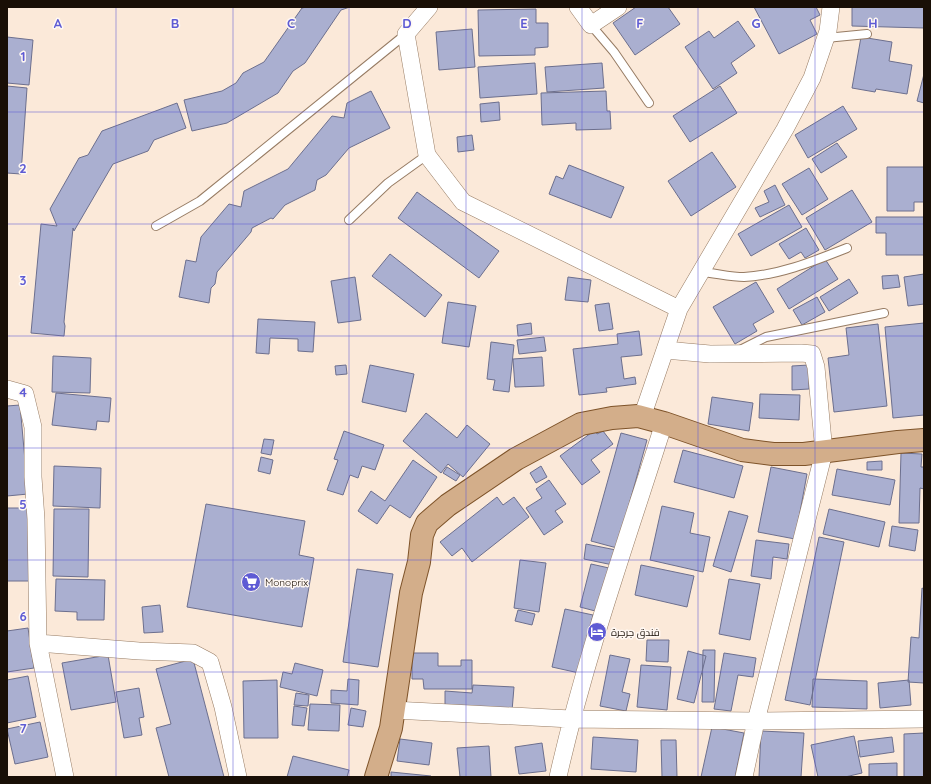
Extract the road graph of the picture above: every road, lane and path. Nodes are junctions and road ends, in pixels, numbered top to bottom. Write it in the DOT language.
graph roads {
  1 [pos="429,7"];
  2 [pos="578,7"];
  3 [pos="618,7"];
  4 [pos="831,7"];
  5 [pos="591,25"];
  6 [pos="406,34"];
  7 [pos="867,34"];
  8 [pos="826,38"];
  9 [pos="649,103"];
  10 [pos="427,155"];
  11 [pos="349,220"];
  12 [pos="156,226"];
  13 [pos="847,248"];
  14 [pos="701,272"];
  15 [pos="679,309"];
  16 [pos="884,313"];
  17 [pos="665,350"];
  18 [pos="732,354"];
  19 [pos="7,389"];
  20 [pos="642,417"];
  21 [pos="664,423"];
  22 [pos="924,440"];
  23 [pos="824,452"];
  24 [pos="38,643"];
  25 [pos="393,710"];
  26 [pos="571,719"];
  27 [pos="924,719"];
  28 [pos="756,721"];
  29 [pos="65,777"];
  30 [pos="238,777"];
  31 [pos="376,777"];
  32 [pos="558,777"];
  33 [pos="744,777"];
  1 -- 6 [label="street"];
  2 -- 5 [label="street"];
  3 -- 5 [label="street"];
  4 -- 8 [label="street"];
  5 -- 9 [label="lane"];
  6 -- 10 [label="street"];
  6 -- 12 [label="lane"];
  7 -- 8 [label="lane"];
  8 -- 14 [label="street"];
  10 -- 11 [label="lane"];
  10 -- 15 [label="street"];
  13 -- 14 [label="lane"];
  14 -- 15 [label="street"];
  15 -- 17 [label="street"];
  16 -- 18 [label="lane"];
  17 -- 18 [label="street"];
  17 -- 20 [label="street"];
  18 -- 23 [label="street"];
  19 -- 24 [label="street"];
  20 -- 21 [label="main road"];
  20 -- 25 [label="main road"];
  21 -- 23 [label="main road"];
  21 -- 26 [label="street"];
  22 -- 23 [label="main road"];
  23 -- 28 [label="street"];
  24 -- 29 [label="street"];
  24 -- 30 [label="street"];
  25 -- 26 [label="street"];
  25 -- 31 [label="main road"];
  26 -- 28 [label="street"];
  26 -- 32 [label="street"];
  27 -- 28 [label="street"];
  28 -- 33 [label="street"];
}
